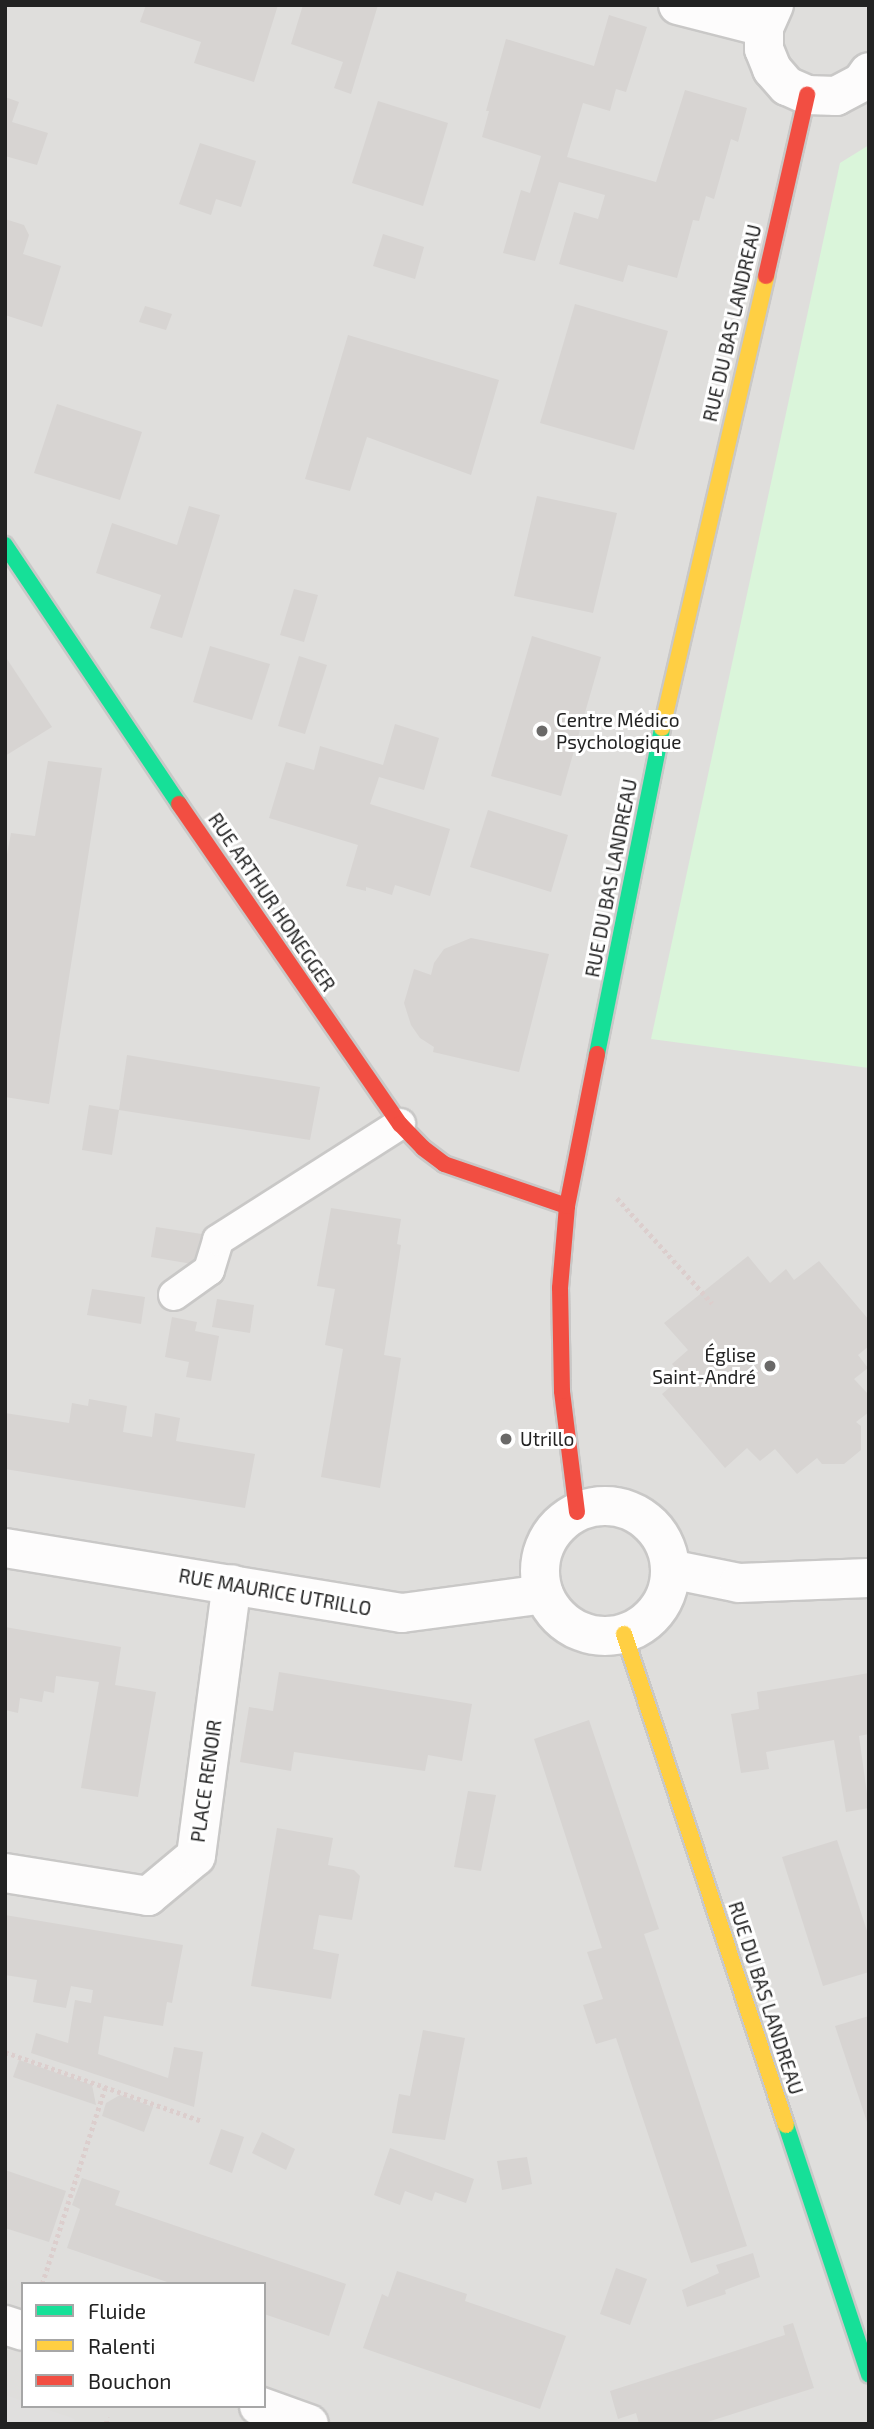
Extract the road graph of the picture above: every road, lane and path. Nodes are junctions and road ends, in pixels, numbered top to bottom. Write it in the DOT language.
graph roads {
  1 [pos="678,5"];
  2 [pos="769,16"];
  3 [pos="869,72"];
  4 [pos="807,95"];
  5 [pos="5,545"];
  6 [pos="400,1124"];
  7 [pos="611,1192"];
  8 [pos="567,1206"];
  9 [pos="174,1295"];
  10 [pos="712,1303"];
  11 [pos="577,1512"];
  12 [pos="5,1548"];
  13 [pos="670,1569"];
  14 [pos="869,1578"];
  15 [pos="232,1584"];
  16 [pos="544,1594"];
  17 [pos="624,1634"];
  18 [pos="5,1872"];
  19 [pos="5,2052"];
  20 [pos="105,2088"];
  21 [pos="202,2121"];
  22 [pos="43,2282"];
  23 [pos="869,2375"];
  24 [pos="265,2408"];
  25 [pos="107,2417"];
  26 [pos="106,2424"];
  27 [pos="309,2424"];
  1 -- 2 [label="street"];
  2 -- 4 [label="street"];
  3 -- 4 [label="street"];
  4 -- 8 [label="street, RUE DU BAS LANDREAU"];
  5 -- 6 [label="street, RUE ARTHUR HONEGGER"];
  6 -- 8 [label="street, RUE ARTHUR HONEGGER"];
  6 -- 9 [label="lane"];
  7 -- 10 [label="path"];
  8 -- 11 [label="street, RUE DU BAS LANDREAU"];
  11 -- 13 [label="street"];
  11 -- 16 [label="street"];
  12 -- 15 [label="street, RUE MAURICE UTRILLO"];
  13 -- 14 [label="street"];
  13 -- 17 [label="street"];
  15 -- 16 [label="street, RUE MAURICE UTRILLO"];
  15 -- 18 [label="street, PLACE RENOIR"];
  16 -- 17 [label="street"];
  17 -- 23 [label="street, RUE DU BAS LANDREAU"];
  19 -- 20 [label="path"];
  20 -- 21 [label="path"];
  20 -- 22 [label="path"];
  24 -- 27 [label="street"];
  25 -- 26 [label="path"];
}
